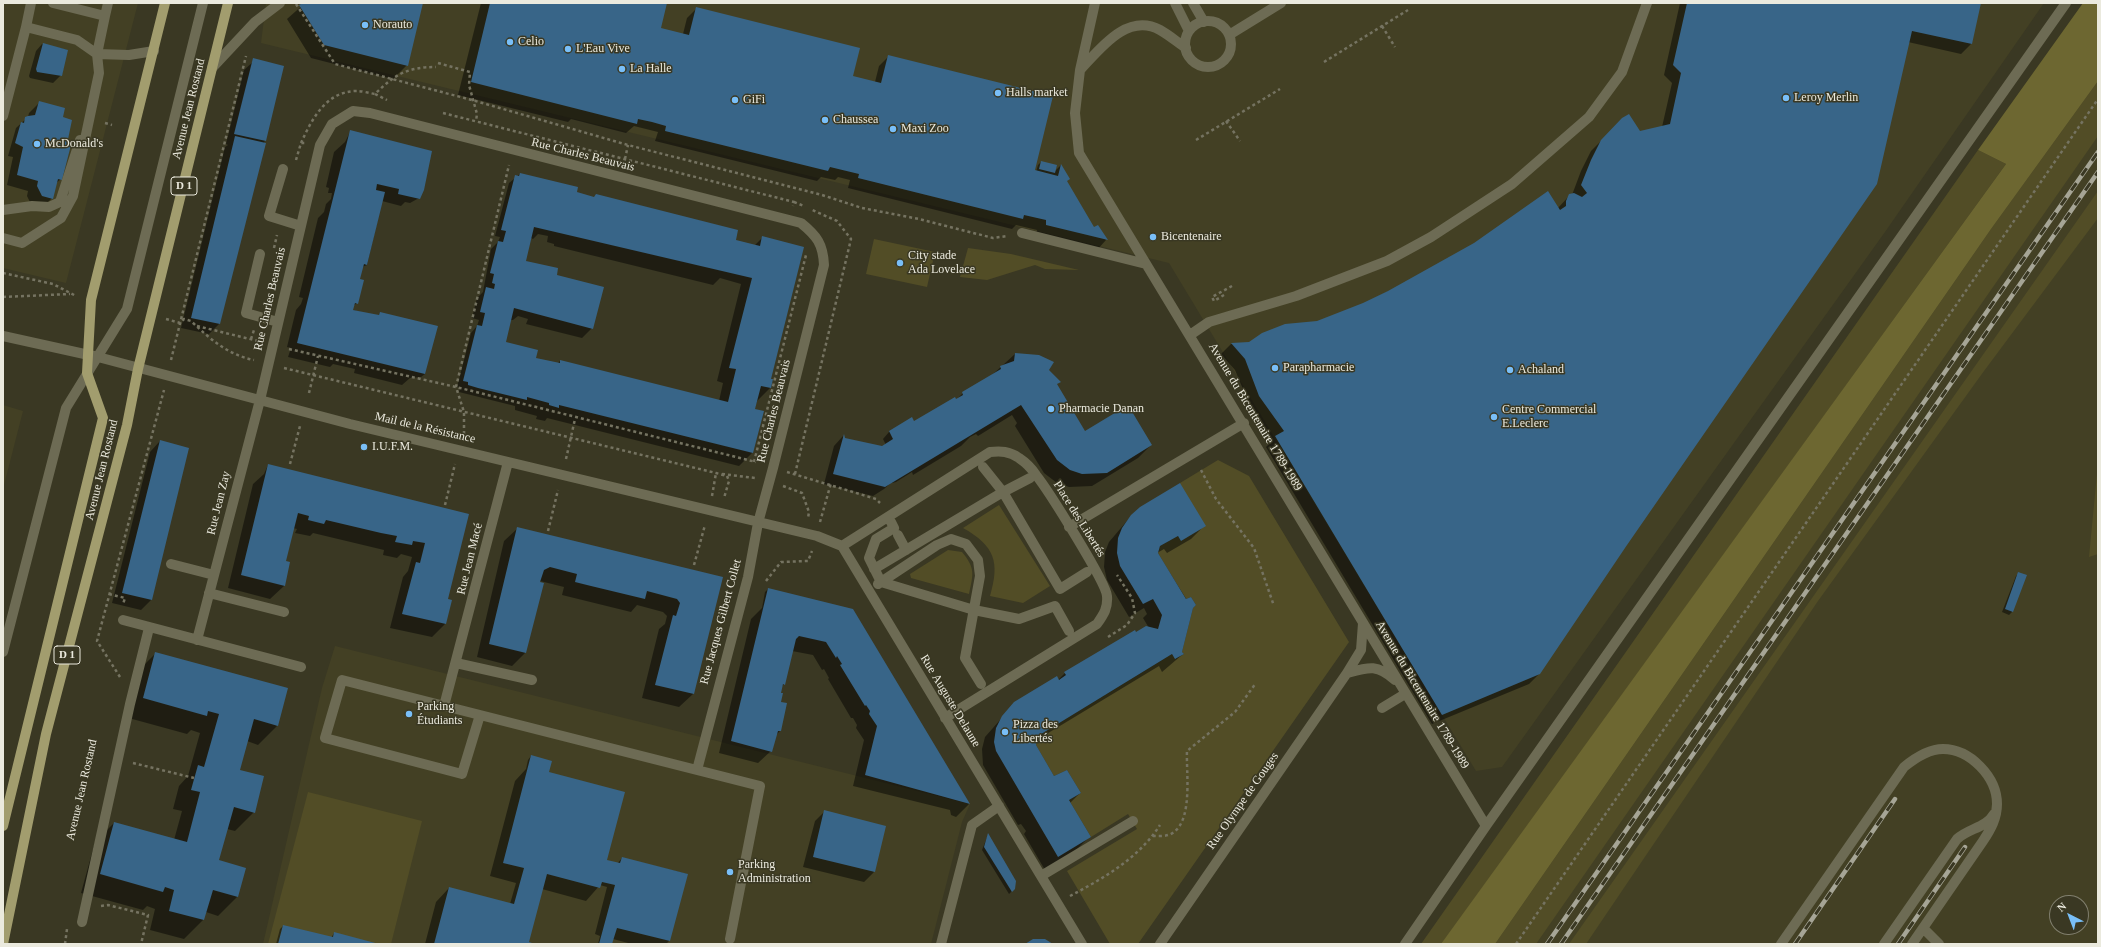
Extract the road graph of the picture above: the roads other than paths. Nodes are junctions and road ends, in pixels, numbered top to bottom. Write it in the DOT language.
graph roads {
  1 [pos="31,3"];
  2 [pos="53,3"];
  3 [pos="108,3"];
  4 [pos="165,3"];
  5 [pos="203,3"];
  6 [pos="228,3"];
  7 [pos="280,3"];
  8 [pos="1095,3"];
  9 [pos="1175,3"];
  10 [pos="1193,3"];
  11 [pos="1281,3"];
  12 [pos="2066,3"];
  13 [pos="1646,8"];
  14 [pos="105,16"];
  15 [pos="1204,22"];
  16 [pos="26,27"];
  17 [pos="1189,31"];
  18 [pos="1229,35"];
  19 [pos="1186,48"];
  20 [pos="154,51"];
  21 [pos="97,54"];
  22 [pos="212,68"];
  23 [pos="1080,70"];
  24 [pos="3,116"];
  25 [pos="90,120"];
  26 [pos="282,169"];
  27 [pos="3,210"];
  28 [pos="301,226"];
  29 [pos="1022,233"];
  30 [pos="3,238"];
  31 [pos="260,254"];
  32 [pos="1146,264"];
  33 [pos="278,322"];
  34 [pos="1190,335"];
  35 [pos="3,336"];
  36 [pos="87,356"];
  37 [pos="98,357"];
  38 [pos="138,368"];
  39 [pos="87,373"];
  40 [pos="260,400"];
  41 [pos="1244,424"];
  42 [pos="508,462"];
  43 [pos="983,467"];
  44 [pos="1030,478"];
  45 [pos="1003,492"];
  46 [pos="890,522"];
  47 [pos="758,523"];
  48 [pos="1069,527"];
  49 [pos="898,535"];
  50 [pos="842,546"];
  51 [pos="906,550"];
  52 [pos="171,564"];
  53 [pos="874,569"];
  54 [pos="1086,572"];
  55 [pos="214,575"];
  56 [pos="880,583"];
  57 [pos="1060,589"];
  58 [pos="209,593"];
  59 [pos="1055,606"];
  60 [pos="974,610"];
  61 [pos="284,612"];
  62 [pos="122,620"];
  63 [pos="1363,623"];
  64 [pos="149,628"];
  65 [pos="1069,631"];
  66 [pos="197,640"];
  67 [pos="3,652"];
  68 [pos="456,663"];
  69 [pos="301,667"];
  70 [pos="1347,673"];
  71 [pos="532,680"];
  72 [pos="981,684"];
  73 [pos="1403,690"];
  74 [pos="444,706"];
  75 [pos="1382,708"];
  76 [pos="480,715"];
  77 [pos="945,718"];
  78 [pos="696,770"];
  79 [pos="1997,803"];
  80 [pos="999,806"];
  81 [pos="1132,821"];
  82 [pos="3,826"];
  83 [pos="1486,826"];
  84 [pos="1041,876"];
  85 [pos="82,919"];
  86 [pos="1923,928"];
  87 [pos="730,939"];
  88 [pos="4,944"];
  89 [pos="941,944"];
  90 [pos="1082,944"];
  91 [pos="1160,944"];
  92 [pos="1405,944"];
  93 [pos="1781,944"];
  94 [pos="1884,944"];
  95 [pos="1912,944"];
  96 [pos="1939,944"];
  1 -- 16 [label="street"];
  2 -- 14 [label="street"];
  3 -- 14 [label="street"];
  4 -- 20 [label="main road, Avenue Jean Rostand / D 1"];
  5 -- 37 [label="street"];
  6 -- 22 [label="main road, Avenue Jean Rostand / D 1"];
  7 -- 22 [label="street"];
  8 -- 23 [label="street, Avenue du Bicentenaire 1789-1989"];
  9 -- 17 [label="street"];
  10 -- 15 [label="street"];
  11 -- 18 [label="street"];
  12 -- 83 [label="street"];
  13 -- 34 [label="street"];
  14 -- 21 [label="street"];
  15 -- 17 [label="street"];
  15 -- 18 [label="street"];
  16 -- 21 [label="street"];
  16 -- 24 [label="street"];
  17 -- 19 [label="street"];
  18 -- 19 [label="street"];
  19 -- 23 [label="street"];
  20 -- 21 [label="street"];
  20 -- 36 [label="main road, Avenue Jean Rostand / D 1"];
  21 -- 25 [label="street"];
  22 -- 38 [label="main road, Avenue Jean Rostand / D 1"];
  23 -- 32 [label="street, Avenue du Bicentenaire 1789-1989"];
  25 -- 27 [label="street"];
  25 -- 30 [label="street"];
  26 -- 28 [label="street"];
  28 -- 33 [label="street, Rue Charles Beauvais"];
  28 -- 47 [label="street, Rue Charles Beauvais"];
  29 -- 32 [label="street"];
  31 -- 33 [label="street"];
  32 -- 34 [label="street, Avenue du Bicentenaire 1789-1989"];
  33 -- 40 [label="street, Rue Charles Beauvais"];
  34 -- 41 [label="street, Avenue du Bicentenaire 1789-1989"];
  35 -- 36 [label="street, Mail de la Résistance"];
  36 -- 37 [label="street, Mail de la Résistance"];
  36 -- 39 [label="main road, Avenue Jean Rostand / D 1"];
  37 -- 38 [label="street, Mail de la Résistance"];
  37 -- 39 [label="street"];
  38 -- 40 [label="street, Mail de la Résistance"];
  38 -- 88 [label="main road, Avenue Jean Rostand / D 1"];
  39 -- 67 [label="street"];
  39 -- 82 [label="main road, Avenue Jean Rostand / D 1"];
  40 -- 42 [label="street, Mail de la Résistance"];
  40 -- 55 [label="street, Rue Jean Zay"];
  41 -- 48 [label="street"];
  41 -- 63 [label="street, Avenue du Bicentenaire 1789-1989"];
  42 -- 47 [label="street, Mail de la Résistance"];
  42 -- 68 [label="street, Rue Jean Macé"];
  43 -- 45 [label="street"];
  44 -- 45 [label="street"];
  45 -- 51 [label="street"];
  45 -- 57 [label="street"];
  46 -- 53 [label="street"];
  47 -- 50 [label="street"];
  47 -- 78 [label="street, Rue Jacques Gilbert Collet"];
  48 -- 50 [label="street, Place des Libertés"];
  48 -- 77 [label="street, Place des Libertés"];
  49 -- 51 [label="street"];
  50 -- 77 [label="street, Rue Auguste Delaune"];
  51 -- 53 [label="street"];
  52 -- 55 [label="street"];
  53 -- 56 [label="street"];
  54 -- 57 [label="street"];
  55 -- 58 [label="street, Rue Jean Zay"];
  56 -- 60 [label="street"];
  56 -- 60 [label="street"];
  57 -- 59 [label="street"];
  58 -- 61 [label="street"];
  58 -- 66 [label="street, Rue Jean Zay"];
  59 -- 60 [label="street"];
  59 -- 65 [label="street"];
  60 -- 72 [label="street"];
  62 -- 64 [label="street"];
  63 -- 70 [label="street, Rue Olympe de Gouges"];
  63 -- 73 [label="street, Avenue du Bicentenaire 1789-1989"];
  64 -- 66 [label="street"];
  64 -- 85 [label="street"];
  66 -- 69 [label="street"];
  68 -- 71 [label="street"];
  68 -- 74 [label="street, Rue Jean Macé"];
  70 -- 73 [label="street"];
  70 -- 91 [label="street, Rue Olympe de Gouges"];
  73 -- 75 [label="street"];
  73 -- 83 [label="street, Avenue du Bicentenaire 1789-1989"];
  74 -- 76 [label="street"];
  74 -- 76 [label="street"];
  76 -- 78 [label="street"];
  77 -- 80 [label="street, Rue Auguste Delaune"];
  78 -- 87 [label="street"];
  79 -- 86 [label="street"];
  79 -- 93 [label="street"];
  79 -- 94 [label="street"];
  80 -- 84 [label="street, Rue Auguste Delaune"];
  80 -- 89 [label="street"];
  81 -- 84 [label="street"];
  83 -- 92 [label="street"];
  84 -- 90 [label="street, Rue Auguste Delaune"];
  86 -- 95 [label="street"];
  86 -- 96 [label="street"];
}
